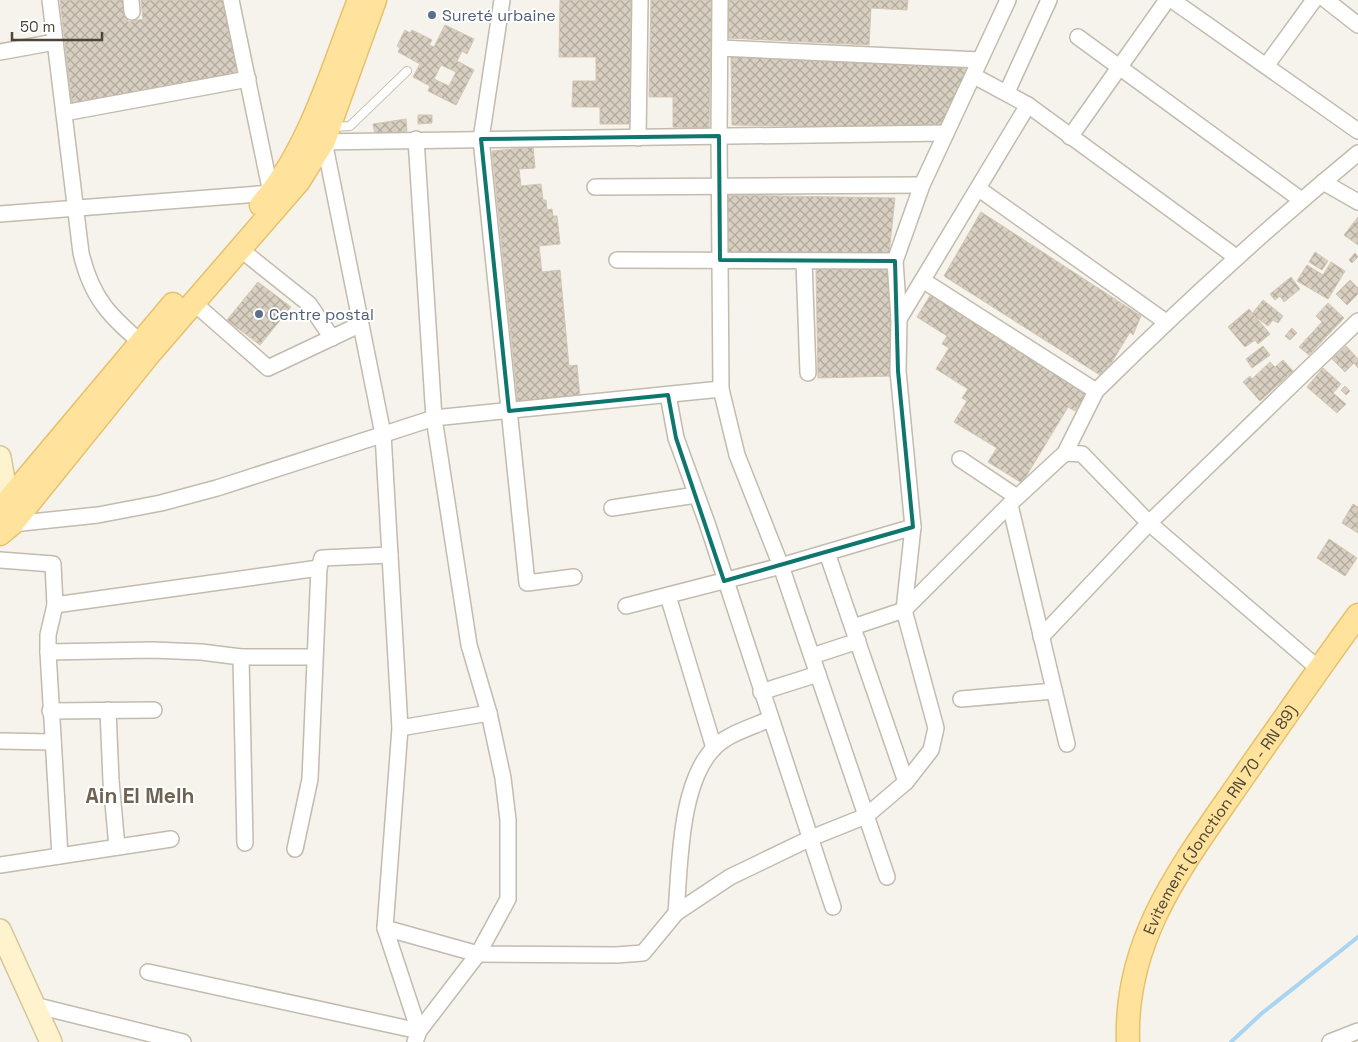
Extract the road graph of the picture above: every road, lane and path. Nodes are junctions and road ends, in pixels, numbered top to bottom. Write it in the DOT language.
graph roads {
  1 [pos="50,0"];
  2 [pos="231,0"];
  3 [pos="359,0"];
  4 [pos="375,0"];
  5 [pos="502,0"];
  6 [pos="640,0"];
  7 [pos="720,0"];
  8 [pos="1008,0"];
  9 [pos="1049,0"];
  10 [pos="1167,0"];
  11 [pos="1172,0"];
  12 [pos="1314,0"];
  13 [pos="1326,0"];
  14 [pos="1358,25"];
  15 [pos="1078,37"];
  16 [pos="55,42"];
  17 [pos="720,48"];
  18 [pos="0,52"];
  19 [pos="980,60"];
  20 [pos="1120,66"];
  21 [pos="1266,66"];
  22 [pos="407,71"];
  23 [pos="974,76"];
  24 [pos="248,79"];
  25 [pos="1007,92"];
  26 [pos="1028,105"];
  27 [pos="64,112"];
  28 [pos="1358,131"];
  29 [pos="326,134"];
  30 [pos="946,134"];
  31 [pos="719,136"];
  32 [pos="638,138"];
  33 [pos="1070,138"];
  34 [pos="416,139"];
  35 [pos="481,139"];
  36 [pos="302,144"];
  37 [pos="1358,153"];
  38 [pos="1323,182"];
  39 [pos="922,185"];
  40 [pos="719,186"];
  41 [pos="595,187"];
  42 [pos="979,189"];
  43 [pos="271,193"];
  44 [pos="1300,200"];
  45 [pos="1358,202"];
  46 [pos="76,209"];
  47 [pos="0,214"];
  48 [pos="240,250"];
  49 [pos="1236,257"];
  50 [pos="617,260"];
  51 [pos="720,260"];
  52 [pos="804,261"];
  53 [pos="895,261"];
  54 [pos="924,281"];
  55 [pos="194,303"];
  56 [pos="899,319"];
  57 [pos="1358,321"];
  58 [pos="1166,322"];
  59 [pos="359,325"];
  60 [pos="332,338"];
  61 [pos="145,347"];
  62 [pos="808,372"];
  63 [pos="722,389"];
  64 [pos="1096,391"];
  65 [pos="668,395"];
  66 [pos="509,411"];
  67 [pos="434,418"];
  68 [pos="383,434"];
  69 [pos="1065,453"];
  70 [pos="0,456"];
  71 [pos="960,459"];
  72 [pos="696,495"];
  73 [pos="1013,501"];
  74 [pos="612,508"];
  75 [pos="5,517"];
  76 [pos="1149,523"];
  77 [pos="913,527"];
  78 [pos="827,552"];
  79 [pos="390,555"];
  80 [pos="0,560"];
  81 [pos="781,566"];
  82 [pos="319,568"];
  83 [pos="574,577"];
  84 [pos="724,581"];
  85 [pos="668,596"];
  86 [pos="55,605"];
  87 [pos="626,606"];
  88 [pos="904,610"];
  89 [pos="1358,615"];
  90 [pos="855,634"];
  91 [pos="1041,637"];
  92 [pos="48,652"];
  93 [pos="812,656"];
  94 [pos="241,657"];
  95 [pos="313,658"];
  96 [pos="1318,669"];
  97 [pos="818,674"];
  98 [pos="1054,691"];
  99 [pos="761,692"];
  100 [pos="962,699"];
  101 [pos="108,710"];
  102 [pos="154,710"];
  103 [pos="50,711"];
  104 [pos="489,713"];
  105 [pos="770,719"];
  106 [pos="400,728"];
  107 [pos="0,742"];
  108 [pos="52,742"];
  109 [pos="1067,744"];
  110 [pos="714,748"];
  111 [pos="906,782"];
  112 [pos="866,816"];
  113 [pos="811,838"];
  114 [pos="171,839"];
  115 [pos="245,843"];
  116 [pos="117,847"];
  117 [pos="295,849"];
  118 [pos="60,856"];
  119 [pos="0,865"];
  120 [pos="887,877"];
  121 [pos="833,907"];
  122 [pos="676,914"];
  123 [pos="385,928"];
  124 [pos="0,930"];
  125 [pos="478,954"];
  126 [pos="148,972"];
  127 [pos="34,1005"];
  128 [pos="1358,1031"];
  129 [pos="417,1037"];
  130 [pos="51,1042"];
  131 [pos="182,1042"];
  132 [pos="1128,1042"];
  133 [pos="1330,1042"];
  1 -- 16 [label="street"];
  2 -- 24 [label="street"];
  3 -- 36 [label="main road"];
  4 -- 29 [label="main road"];
  5 -- 35 [label="street"];
  6 -- 32 [label="street"];
  7 -- 17 [label="street"];
  8 -- 19 [label="street"];
  9 -- 25 [label="street"];
  10 -- 20 [label="street"];
  11 -- 21 [label="street"];
  12 -- 21 [label="street"];
  13 -- 14 [label="street"];
  15 -- 20 [label="street"];
  16 -- 18 [label="street"];
  16 -- 27 [label="street"];
  17 -- 19 [label="street"];
  17 -- 31 [label="street"];
  19 -- 23 [label="street"];
  20 -- 33 [label="street"];
  20 -- 44 [label="street"];
  21 -- 28 [label="street"];
  22 -- 29 [label="lane"];
  23 -- 25 [label="street"];
  23 -- 30 [label="street"];
  24 -- 27 [label="street"];
  24 -- 43 [label="street"];
  25 -- 26 [label="street"];
  26 -- 33 [label="street"];
  26 -- 42 [label="street"];
  27 -- 46 [label="street"];
  29 -- 34 [label="street"];
  29 -- 36 [label="street"];
  29 -- 48 [label="main road"];
  29 -- 59 [label="street"];
  30 -- 31 [label="street"];
  30 -- 39 [label="street"];
  31 -- 32 [label="street"];
  31 -- 40 [label="street"];
  32 -- 35 [label="street"];
  33 -- 49 [label="street"];
  34 -- 35 [label="street"];
  34 -- 67 [label="street"];
  35 -- 66 [label="street"];
  36 -- 43 [label="main road"];
  37 -- 38 [label="street"];
  38 -- 44 [label="street"];
  38 -- 45 [label="street"];
  39 -- 40 [label="street"];
  39 -- 53 [label="street"];
  40 -- 41 [label="street"];
  40 -- 51 [label="street"];
  42 -- 54 [label="street"];
  42 -- 58 [label="street"];
  43 -- 46 [label="street"];
  43 -- 61 [label="main road"];
  44 -- 49 [label="street"];
  46 -- 47 [label="street"];
  46 -- 61 [label="street"];
  48 -- 55 [label="main road"];
  48 -- 60 [label="street"];
  49 -- 58 [label="street"];
  50 -- 51 [label="street"];
  51 -- 52 [label="street"];
  51 -- 63 [label="street"];
  52 -- 53 [label="street"];
  52 -- 62 [label="street"];
  53 -- 56 [label="street"];
  54 -- 56 [label="street"];
  54 -- 64 [label="street"];
  55 -- 60 [label="street"];
  55 -- 61 [label="main road"];
  56 -- 77 [label="street"];
  57 -- 76 [label="street"];
  58 -- 64 [label="street"];
  59 -- 60 [label="street"];
  59 -- 68 [label="street"];
  61 -- 75 [label="main road"];
  63 -- 65 [label="street"];
  63 -- 81 [label="street"];
  64 -- 69 [label="street"];
  65 -- 66 [label="street"];
  65 -- 72 [label="street"];
  66 -- 67 [label="street"];
  66 -- 83 [label="street"];
  67 -- 68 [label="street"];
  67 -- 104 [label="street"];
  68 -- 75 [label="street"];
  68 -- 79 [label="street"];
  69 -- 73 [label="street"];
  69 -- 76 [label="street"];
  70 -- 75 [label="street"];
  71 -- 73 [label="street"];
  72 -- 74 [label="street"];
  72 -- 84 [label="street"];
  73 -- 88 [label="street"];
  73 -- 91 [label="street"];
  76 -- 91 [label="street"];
  76 -- 96 [label="street"];
  77 -- 78 [label="street"];
  77 -- 88 [label="street"];
  78 -- 81 [label="street"];
  78 -- 90 [label="street"];
  79 -- 82 [label="street"];
  79 -- 106 [label="street"];
  80 -- 86 [label="street"];
  81 -- 84 [label="street"];
  81 -- 93 [label="street"];
  82 -- 86 [label="street"];
  82 -- 95 [label="street"];
  84 -- 85 [label="street"];
  84 -- 99 [label="street"];
  85 -- 87 [label="street"];
  85 -- 110 [label="street"];
  86 -- 92 [label="street"];
  88 -- 90 [label="street"];
  88 -- 111 [label="street"];
  89 -- 96 [label="main road, Evitement (Jonction RN 70 - RN 89)"];
  90 -- 93 [label="street"];
  90 -- 111 [label="street"];
  91 -- 98 [label="street"];
  92 -- 94 [label="street"];
  92 -- 103 [label="street"];
  93 -- 97 [label="street"];
  94 -- 95 [label="street"];
  94 -- 115 [label="street"];
  95 -- 117 [label="street"];
  96 -- 132 [label="main road, Evitement (Jonction RN 70 - RN 89)"];
  97 -- 99 [label="street"];
  97 -- 112 [label="street"];
  98 -- 100 [label="street"];
  98 -- 109 [label="street"];
  99 -- 105 [label="street"];
  101 -- 102 [label="street"];
  101 -- 103 [label="street"];
  101 -- 116 [label="street"];
  103 -- 108 [label="street"];
  104 -- 106 [label="street"];
  104 -- 125 [label="street"];
  105 -- 110 [label="street"];
  105 -- 113 [label="street"];
  106 -- 123 [label="street"];
  107 -- 108 [label="street"];
  108 -- 118 [label="street"];
  110 -- 122 [label="street"];
  111 -- 112 [label="street"];
  112 -- 113 [label="street"];
  112 -- 120 [label="street"];
  113 -- 121 [label="street"];
  113 -- 122 [label="street"];
  114 -- 116 [label="street"];
  116 -- 118 [label="street"];
  118 -- 119 [label="street"];
  122 -- 125 [label="street"];
  123 -- 125 [label="street"];
  123 -- 129 [label="street"];
  124 -- 127 [label="street"];
  125 -- 129 [label="street"];
  126 -- 129 [label="street"];
  127 -- 130 [label="street"];
  127 -- 131 [label="street"];
  128 -- 133 [label="street"];
}
